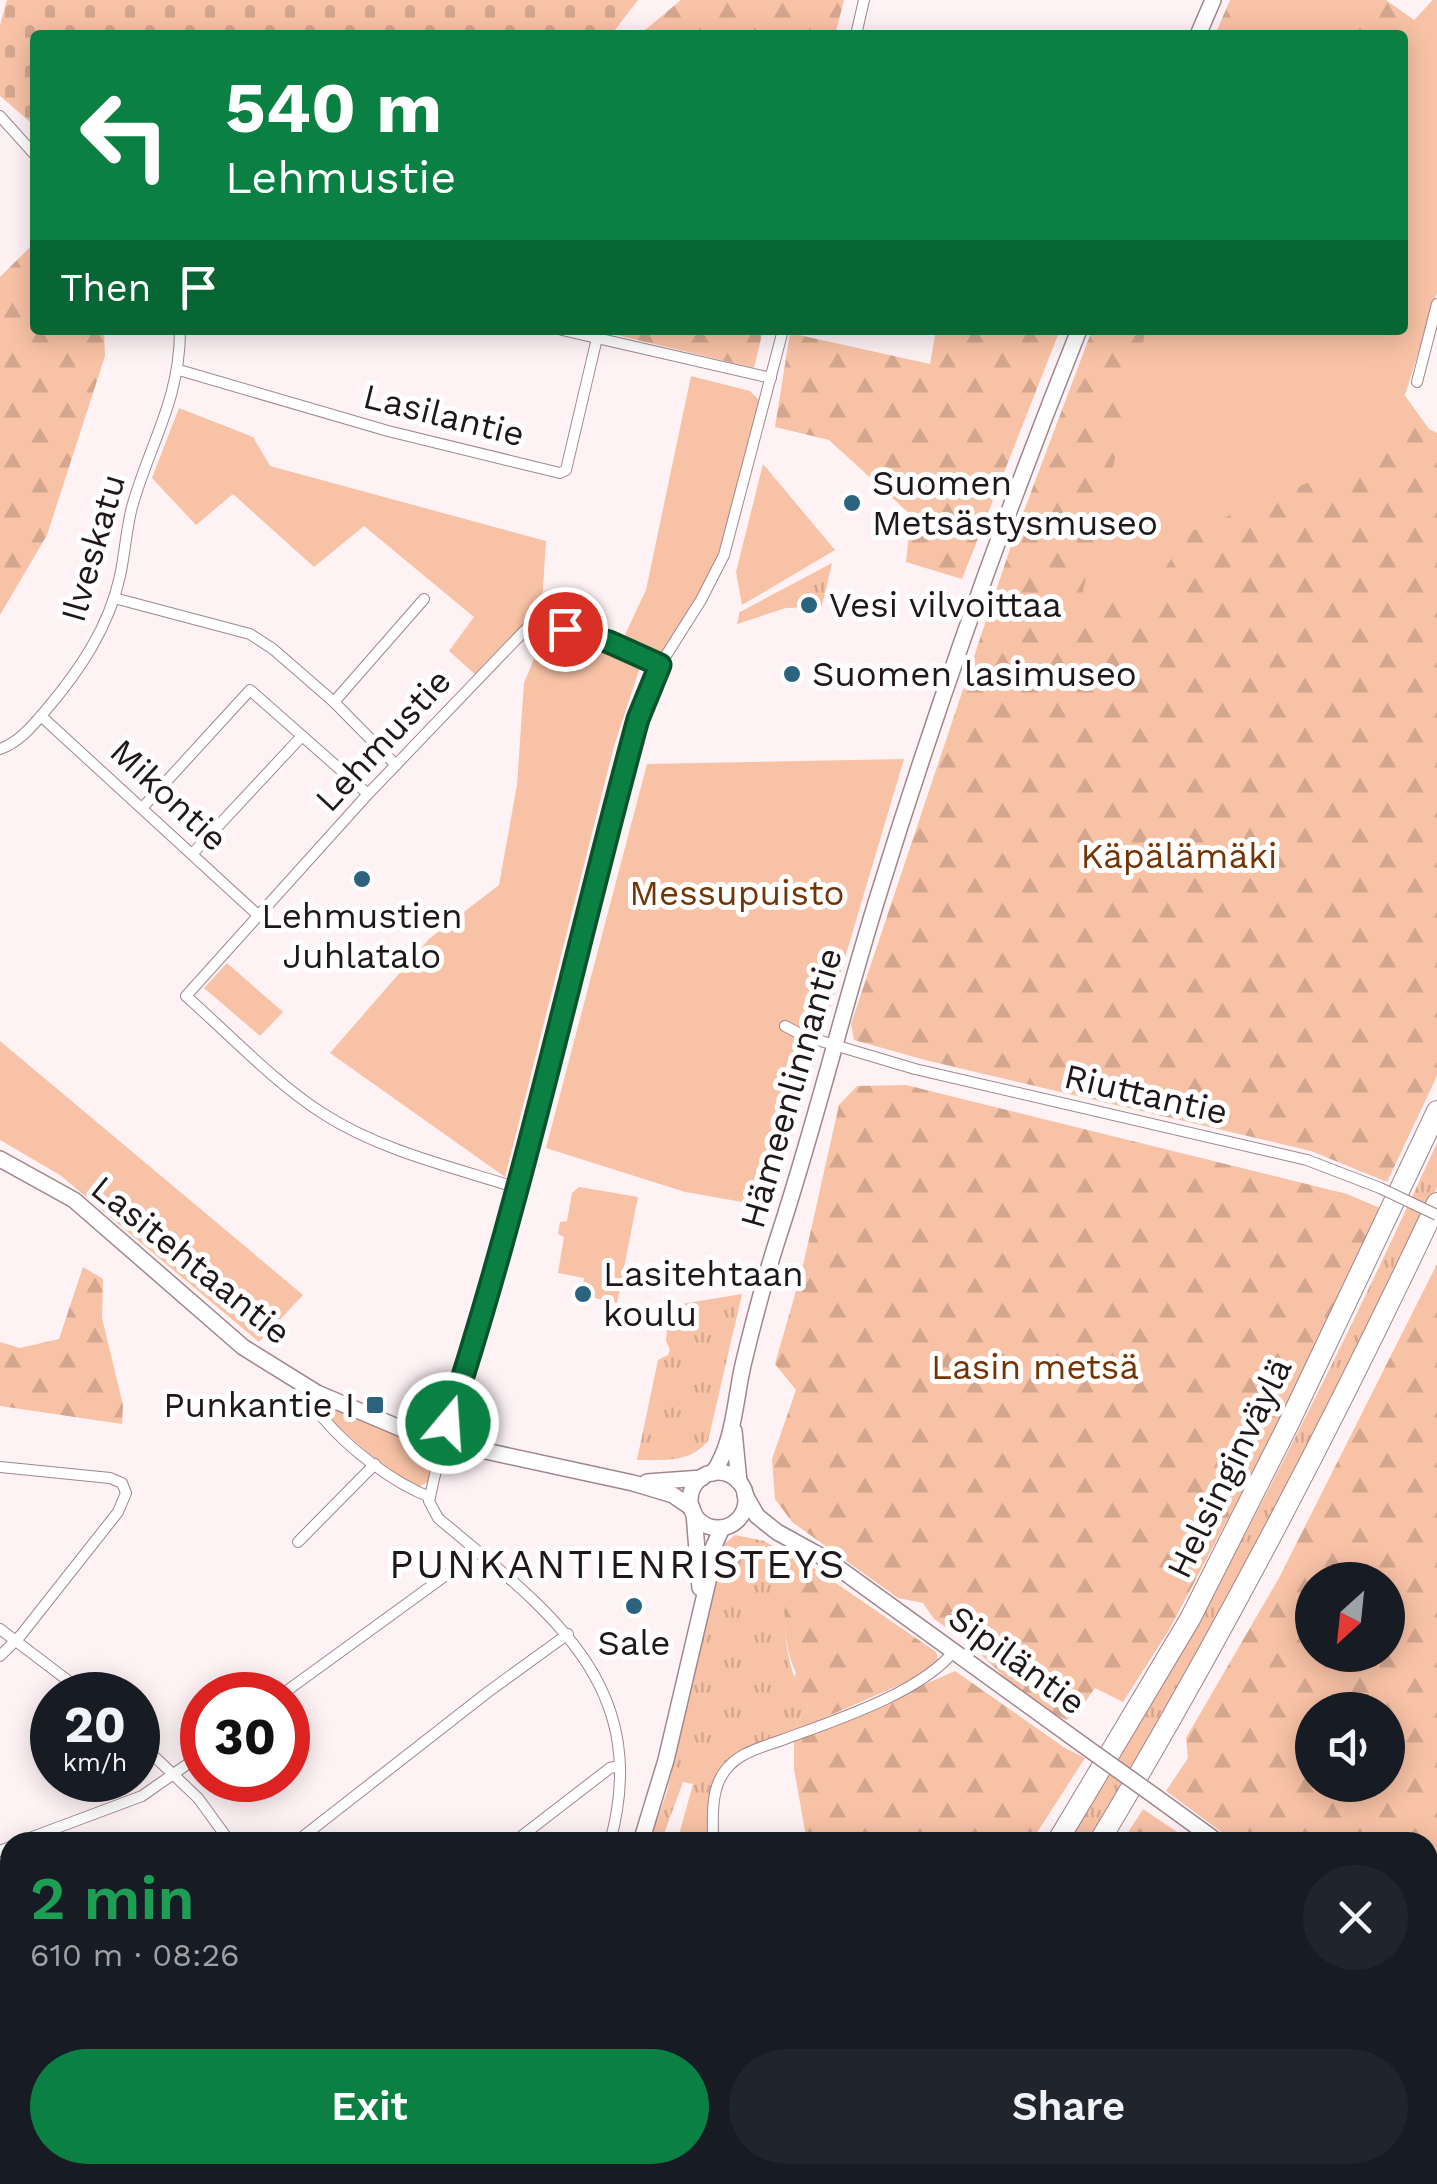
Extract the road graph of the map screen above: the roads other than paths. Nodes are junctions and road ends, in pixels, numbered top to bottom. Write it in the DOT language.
graph roads {
  1 [pos="864,0"];
  2 [pos="1213,0"];
  3 [pos="857,30"];
  4 [pos="1200,30"];
  5 [pos="0,116"];
  6 [pos="30,149"];
  7 [pos="1437,304"];
  8 [pos="180,335"];
  9 [pos="584,335"];
  10 [pos="782,335"];
  11 [pos="1077,335"];
  12 [pos="597,338"];
  13 [pos="179,370"];
  14 [pos="771,378"];
  15 [pos="1416,382"];
  16 [pos="114,598"];
  17 [pos="424,599"];
  18 [pos="660,665"];
  19 [pos="334,702"];
  20 [pos="41,716"];
  21 [pos="302,736"];
  22 [pos="0,749"];
  23 [pos="396,765"];
  24 [pos="368,794"];
  25 [pos="144,806"];
  26 [pos="193,854"];
  27 [pos="260,916"];
  28 [pos="785,1026"];
  29 [pos="836,1046"];
  30 [pos="1437,1112"];
  31 [pos="0,1159"];
  32 [pos="518,1188"];
  33 [pos="1437,1203"];
  34 [pos="1437,1216"];
  35 [pos="308,1388"];
  36 [pos="733,1415"];
  37 [pos="444,1443"];
  38 [pos="375,1464"];
  39 [pos="0,1467"];
  40 [pos="708,1476"];
  41 [pos="633,1483"];
  42 [pos="742,1488"];
  43 [pos="430,1497"];
  44 [pos="693,1510"];
  45 [pos="728,1526"];
  46 [pos="778,1532"];
  47 [pos="298,1542"];
  48 [pos="478,1552"];
  49 [pos="701,1607"];
  50 [pos="0,1629"];
  51 [pos="568,1634"];
  52 [pos="16,1641"];
  53 [pos="954,1651"];
  54 [pos="0,1656"];
  55 [pos="57,1672"];
  56 [pos="310,1674"];
  57 [pos="160,1763"];
  58 [pos="620,1766"];
  59 [pos="180,1770"];
  60 [pos="172,1776"];
  61 [pos="46,1832"];
  62 [pos="223,1832"];
  63 [pos="309,1832"];
  64 [pos="527,1832"];
  65 [pos="612,1832"];
  66 [pos="644,1832"];
  67 [pos="713,1832"];
  68 [pos="1063,1832"];
  69 [pos="1105,1832"];
  70 [pos="1204,1832"];
  1 -- 3 [label="street"];
  2 -- 4 [label="main road"];
  5 -- 6 [label="street"];
  7 -- 15 [label="street"];
  8 -- 13 [label="street, Ilveskatu"];
  9 -- 12 [label="street"];
  10 -- 14 [label="street"];
  11 -- 29 [label="main road, Hämeenlinnantie"];
  12 -- 13 [label="street, Lasilantie"];
  12 -- 14 [label="street"];
  13 -- 16 [label="street, Ilveskatu"];
  14 -- 18 [label="street"];
  16 -- 19 [label="street"];
  16 -- 20 [label="street, Ilveskatu"];
  17 -- 19 [label="street"];
  18 -- 23 [label="street, Lehmustie"];
  18 -- 32 [label="street"];
  19 -- 23 [label="street"];
  20 -- 22 [label="street, Ilveskatu"];
  20 -- 25 [label="street, Mikontie"];
  21 -- 24 [label="street"];
  21 -- 25 [label="street"];
  21 -- 26 [label="street"];
  23 -- 24 [label="street, Lehmustie"];
  24 -- 27 [label="street, Lehmustie"];
  25 -- 26 [label="street, Mikontie"];
  26 -- 27 [label="street, Mikontie"];
  27 -- 32 [label="street, Lehmustie"];
  28 -- 29 [label="street, Riuttantie"];
  29 -- 34 [label="street, Riuttantie, bridge"];
  29 -- 36 [label="main road, Hämeenlinnantie"];
  30 -- 68 [label="highway, Helsinginväylä"];
  31 -- 35 [label="main road, Lasitehtaantie"];
  32 -- 37 [label="street"];
  33 -- 69 [label="highway, Helsinginväylä"];
  35 -- 37 [label="main road, Lasitehtaantie"];
  35 -- 38 [label="street"];
  36 -- 40 [label="main road, Hämeenlinnantie"];
  36 -- 42 [label="main road, Hämeenlinnantie"];
  37 -- 41 [label="main road, Lasitehtaantie"];
  37 -- 43 [label="street"];
  38 -- 43 [label="street"];
  38 -- 47 [label="street"];
  39 -- 52 [label="street"];
  40 -- 41 [label="main road, Lasitehtaantie"];
  40 -- 42 [label="main road"];
  40 -- 44 [label="main road"];
  41 -- 44 [label="main road, Lasitehtaantie"];
  42 -- 45 [label="main road"];
  42 -- 46 [label="main road, Sipiläntie"];
  43 -- 48 [label="street"];
  44 -- 45 [label="main road"];
  44 -- 49 [label="main road"];
  45 -- 46 [label="main road, Sipiläntie"];
  45 -- 49 [label="main road"];
  46 -- 53 [label="main road, Sipiläntie"];
  48 -- 51 [label="street"];
  48 -- 56 [label="street"];
  49 -- 66 [label="main road"];
  50 -- 52 [label="street"];
  51 -- 58 [label="street"];
  51 -- 63 [label="street"];
  52 -- 54 [label="street"];
  52 -- 55 [label="street"];
  53 -- 67 [label="street"];
  53 -- 70 [label="main road, Sipiläntie, bridge"];
  57 -- 60 [label="street"];
  58 -- 64 [label="street"];
  58 -- 65 [label="street"];
  59 -- 60 [label="street"];
  60 -- 61 [label="street"];
  60 -- 62 [label="street"];
}
